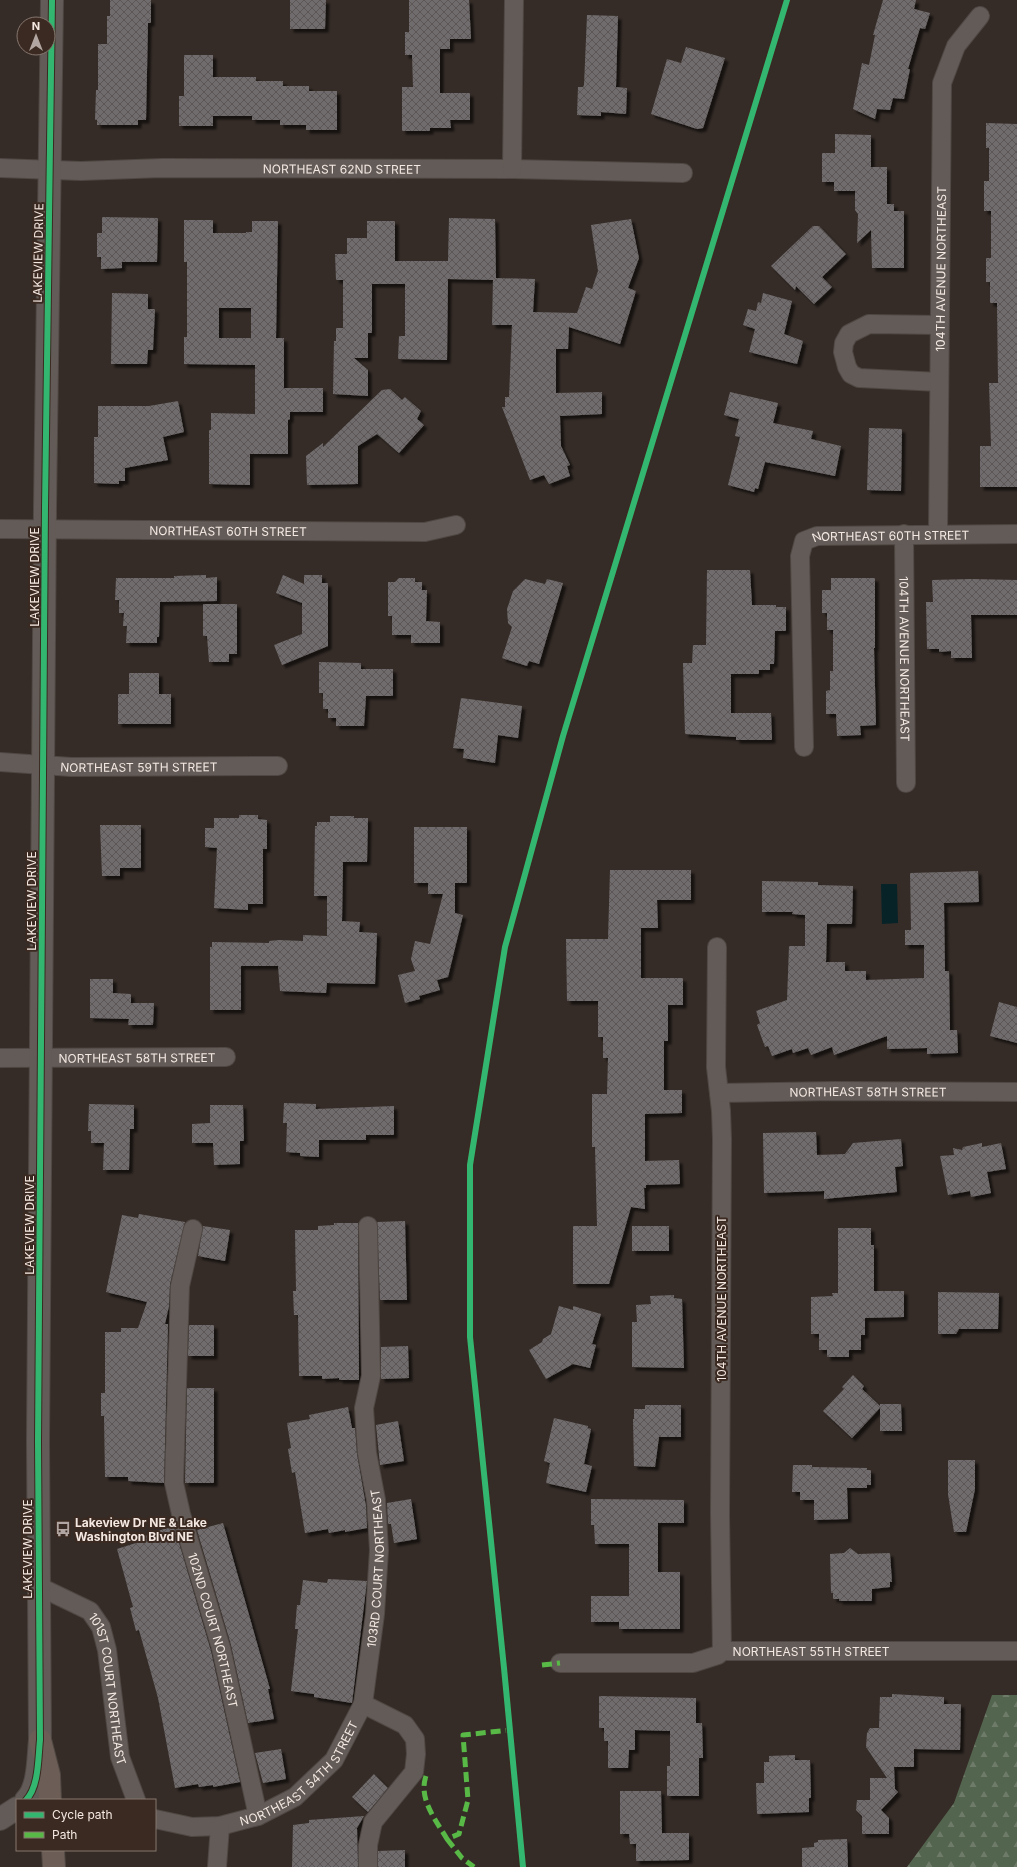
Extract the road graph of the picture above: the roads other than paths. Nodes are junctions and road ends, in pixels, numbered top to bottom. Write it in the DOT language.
graph roads {
  1 [pos="52,0"];
  2 [pos="514,0"];
  3 [pos="980,16"];
  4 [pos="0,168"];
  5 [pos="49,169"];
  6 [pos="512,169"];
  7 [pos="683,173"];
  8 [pos="939,325"];
  9 [pos="939,382"];
  10 [pos="456,525"];
  11 [pos="0,529"];
  12 [pos="45,529"];
  13 [pos="904,534"];
  14 [pos="938,534"];
  15 [pos="1017,534"];
  16 [pos="804,747"];
  17 [pos="0,762"];
  18 [pos="43,765"];
  19 [pos="278,766"];
  20 [pos="906,783"];
  21 [pos="717,947"];
  22 [pos="226,1057"];
  23 [pos="0,1058"];
  24 [pos="41,1058"];
  25 [pos="1017,1092"];
  26 [pos="719,1093"];
  27 [pos="368,1226"];
  28 [pos="193,1229"];
  29 [pos="38,1586"];
  30 [pos="722,1651"];
  31 [pos="1017,1651"];
  32 [pos="560,1663"];
  33 [pos="363,1704"];
  34 [pos="40,1740"];
  35 [pos="27,1799"];
  36 [pos="50,1799"];
  37 [pos="136,1799"];
  38 [pos="16,1809"];
  39 [pos="258,1816"];
  40 [pos="0,1819"];
  41 [pos="156,1819"];
  42 [pos="220,1826"];
  43 [pos="53,1851"];
  44 [pos="54,1867"];
  45 [pos="217,1867"];
  46 [pos="368,1867"];
  1 -- 5 [label="street, LAKEVIEW DRIVE"];
  2 -- 6 [label="street"];
  3 -- 8 [label="street, 104TH AVENUE NORTHEAST"];
  4 -- 5 [label="street, NORTHEAST 62ND STREET"];
  5 -- 6 [label="street, NORTHEAST 62ND STREET"];
  5 -- 12 [label="street, LAKEVIEW DRIVE"];
  6 -- 7 [label="street, NORTHEAST 62ND STREET"];
  8 -- 9 [label="street, 104TH AVENUE NORTHEAST"];
  8 -- 9 [label="street"];
  9 -- 14 [label="street, 104TH AVENUE NORTHEAST"];
  10 -- 12 [label="street, NORTHEAST 60TH STREET"];
  11 -- 12 [label="street, NORTHEAST 60TH STREET"];
  12 -- 18 [label="street, LAKEVIEW DRIVE"];
  13 -- 14 [label="street, NORTHEAST 60TH STREET"];
  13 -- 16 [label="street, NORTHEAST 60TH STREET"];
  13 -- 20 [label="street, 104TH AVENUE NORTHEAST"];
  14 -- 15 [label="street, NORTHEAST 60TH STREET"];
  17 -- 18 [label="street, NORTHEAST 59TH STREET"];
  18 -- 19 [label="street, NORTHEAST 59TH STREET"];
  18 -- 24 [label="street, LAKEVIEW DRIVE"];
  21 -- 26 [label="street, 104TH AVENUE NORTHEAST"];
  22 -- 24 [label="street, NORTHEAST 58TH STREET"];
  23 -- 24 [label="street, NORTHEAST 58TH STREET"];
  24 -- 29 [label="street, LAKEVIEW DRIVE"];
  25 -- 26 [label="street, NORTHEAST 58TH STREET"];
  26 -- 30 [label="street, 104TH AVENUE NORTHEAST"];
  27 -- 33 [label="street, 103RD COURT NORTHEAST"];
  28 -- 39 [label="street, 102ND COURT NORTHEAST"];
  29 -- 34 [label="street, LAKEVIEW DRIVE"];
  29 -- 37 [label="street, 101ST COURT NORTHEAST"];
  30 -- 31 [label="street, NORTHEAST 55TH STREET"];
  30 -- 32 [label="street, NORTHEAST 55TH STREET"];
  33 -- 39 [label="street, NORTHEAST 54TH STREET"];
  33 -- 46 [label="street"];
  34 -- 35 [label="street, LAKEVIEW DRIVE"];
  34 -- 36 [label="main road"];
  38 -- 40 [label="street"];
  39 -- 42 [label="street, NORTHEAST 54TH STREET"];
  41 -- 42 [label="street"];
  42 -- 45 [label="street"];
  43 -- 44 [label="main road"];
}
